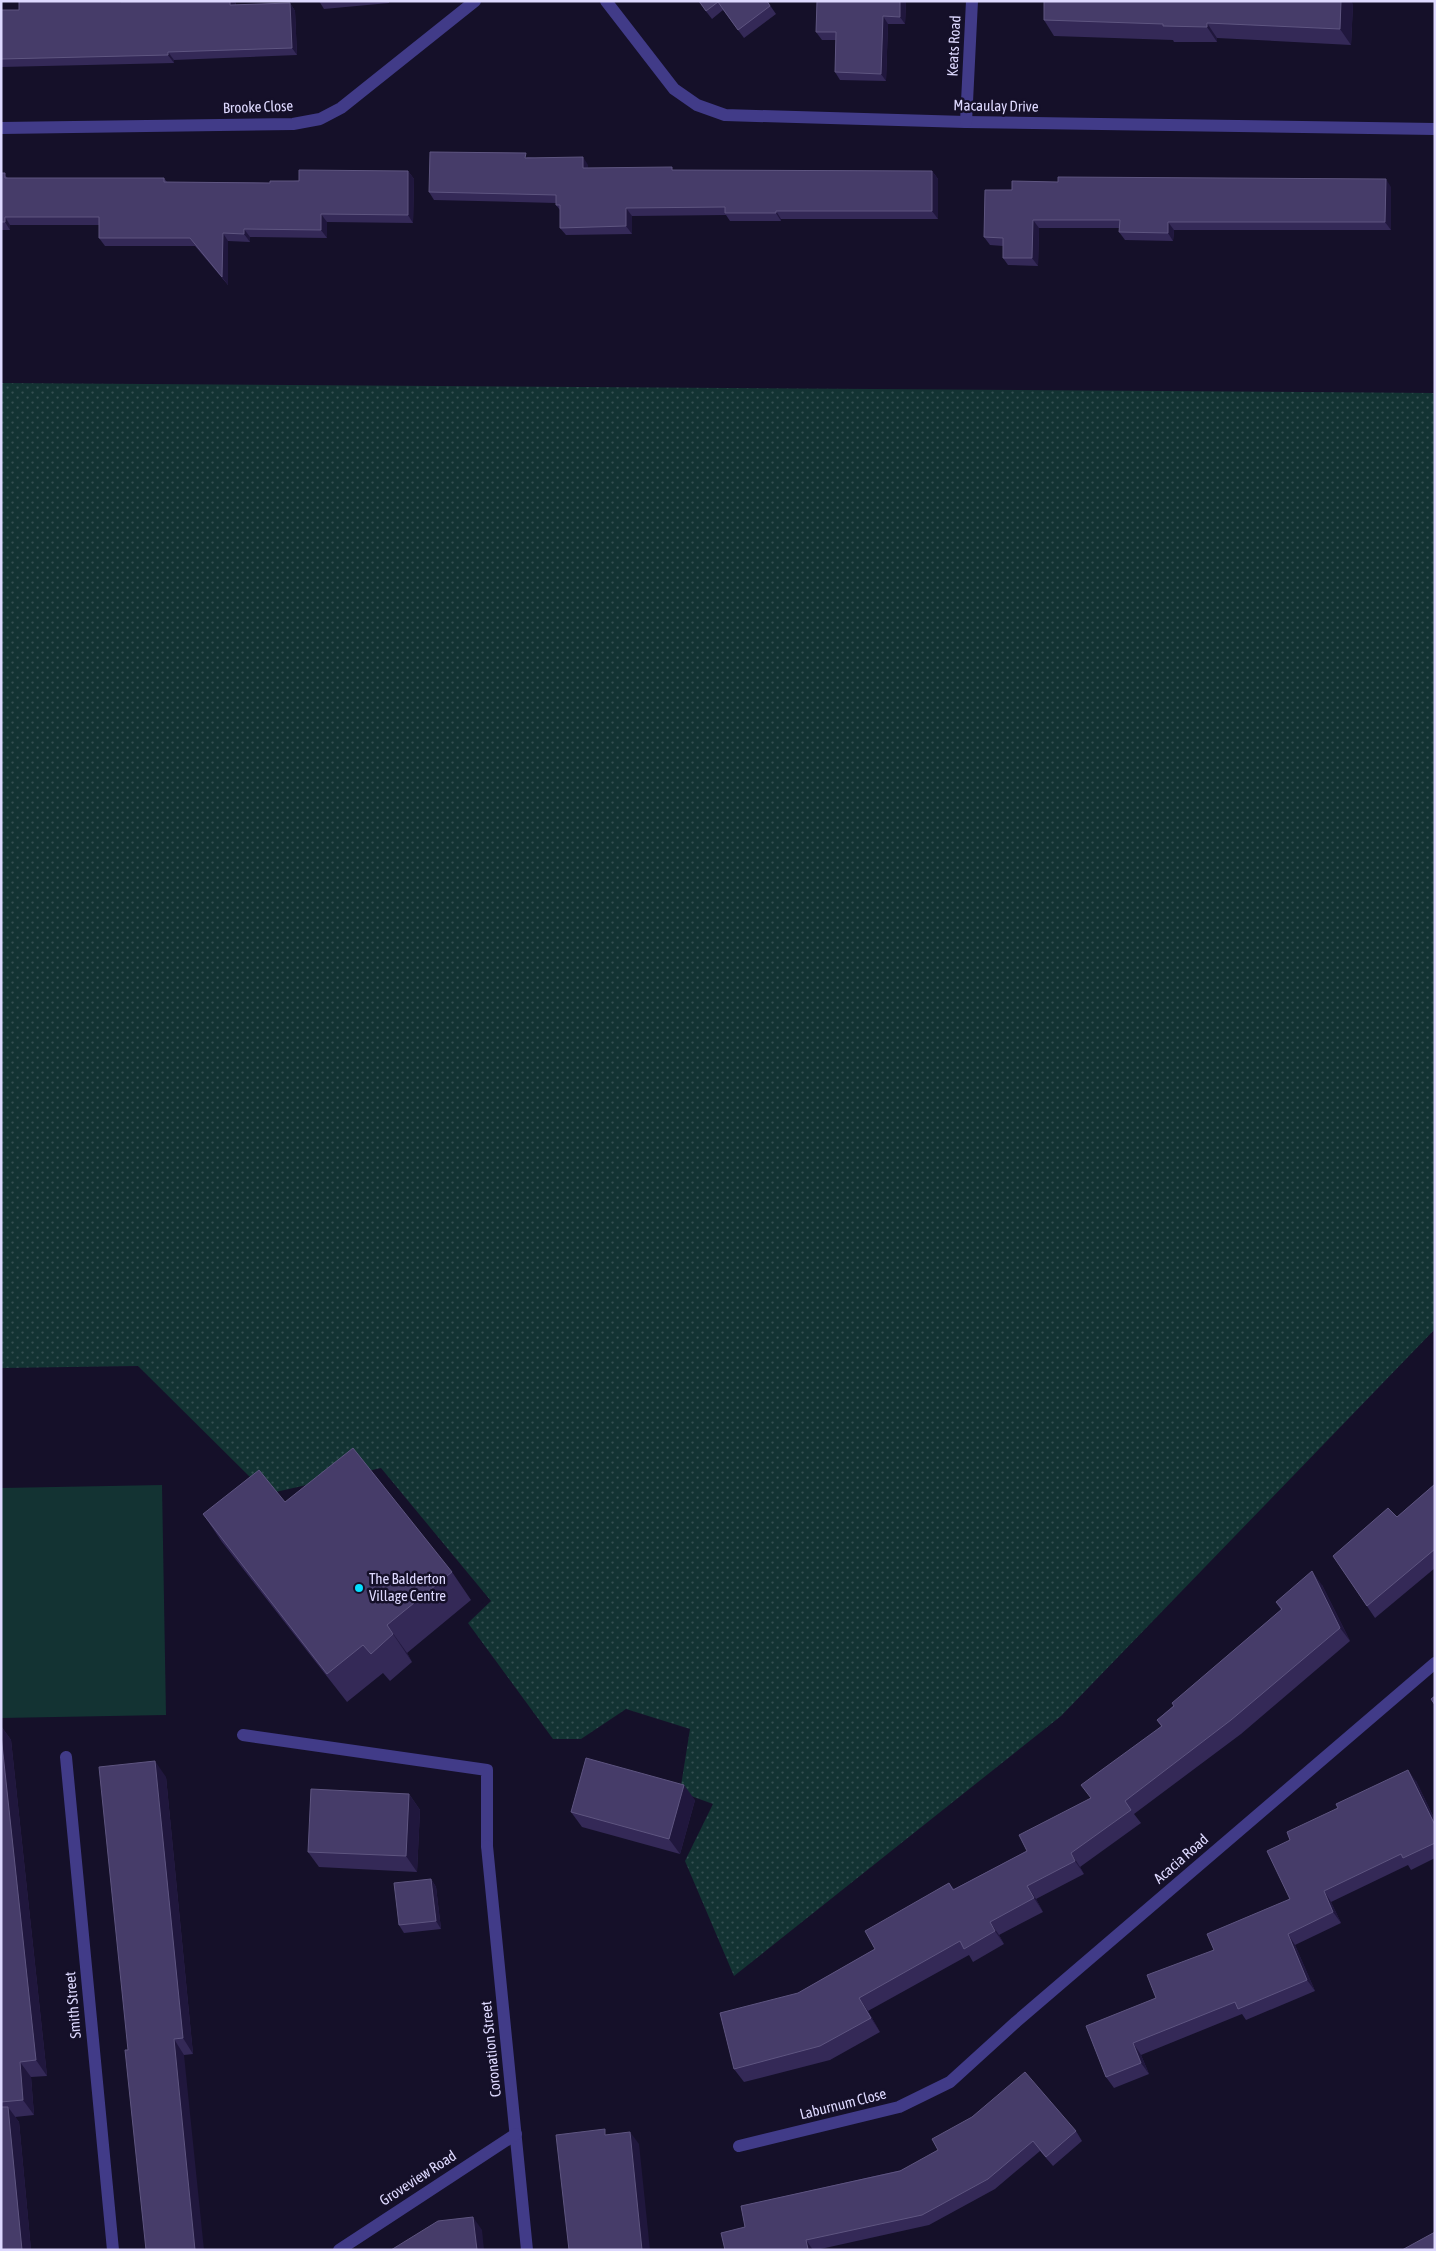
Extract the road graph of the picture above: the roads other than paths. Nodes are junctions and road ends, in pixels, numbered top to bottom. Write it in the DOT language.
graph roads {
  1 [pos="475,1"];
  2 [pos="606,1"];
  3 [pos="972,1"];
  4 [pos="966,122"];
  5 [pos="1,128"];
  6 [pos="1435,129"];
  7 [pos="1435,1663"];
  8 [pos="243,1735"];
  9 [pos="66,1757"];
  10 [pos="950,2082"];
  11 [pos="516,2134"];
  12 [pos="739,2146"];
  13 [pos="113,2250"];
  14 [pos="339,2250"];
  15 [pos="526,2250"];
  1 -- 5 [label="street, Brooke Close"];
  2 -- 4 [label="street, Macaulay Drive"];
  3 -- 4 [label="street, Keats Road"];
  4 -- 6 [label="street, Macaulay Drive"];
  7 -- 10 [label="street, Acacia Road"];
  8 -- 11 [label="street, Coronation Street"];
  9 -- 13 [label="street, Smith Street"];
  10 -- 12 [label="street, Laburnum Close"];
  11 -- 14 [label="street, Groveview Road"];
  11 -- 15 [label="street, Coronation Street"];
}
